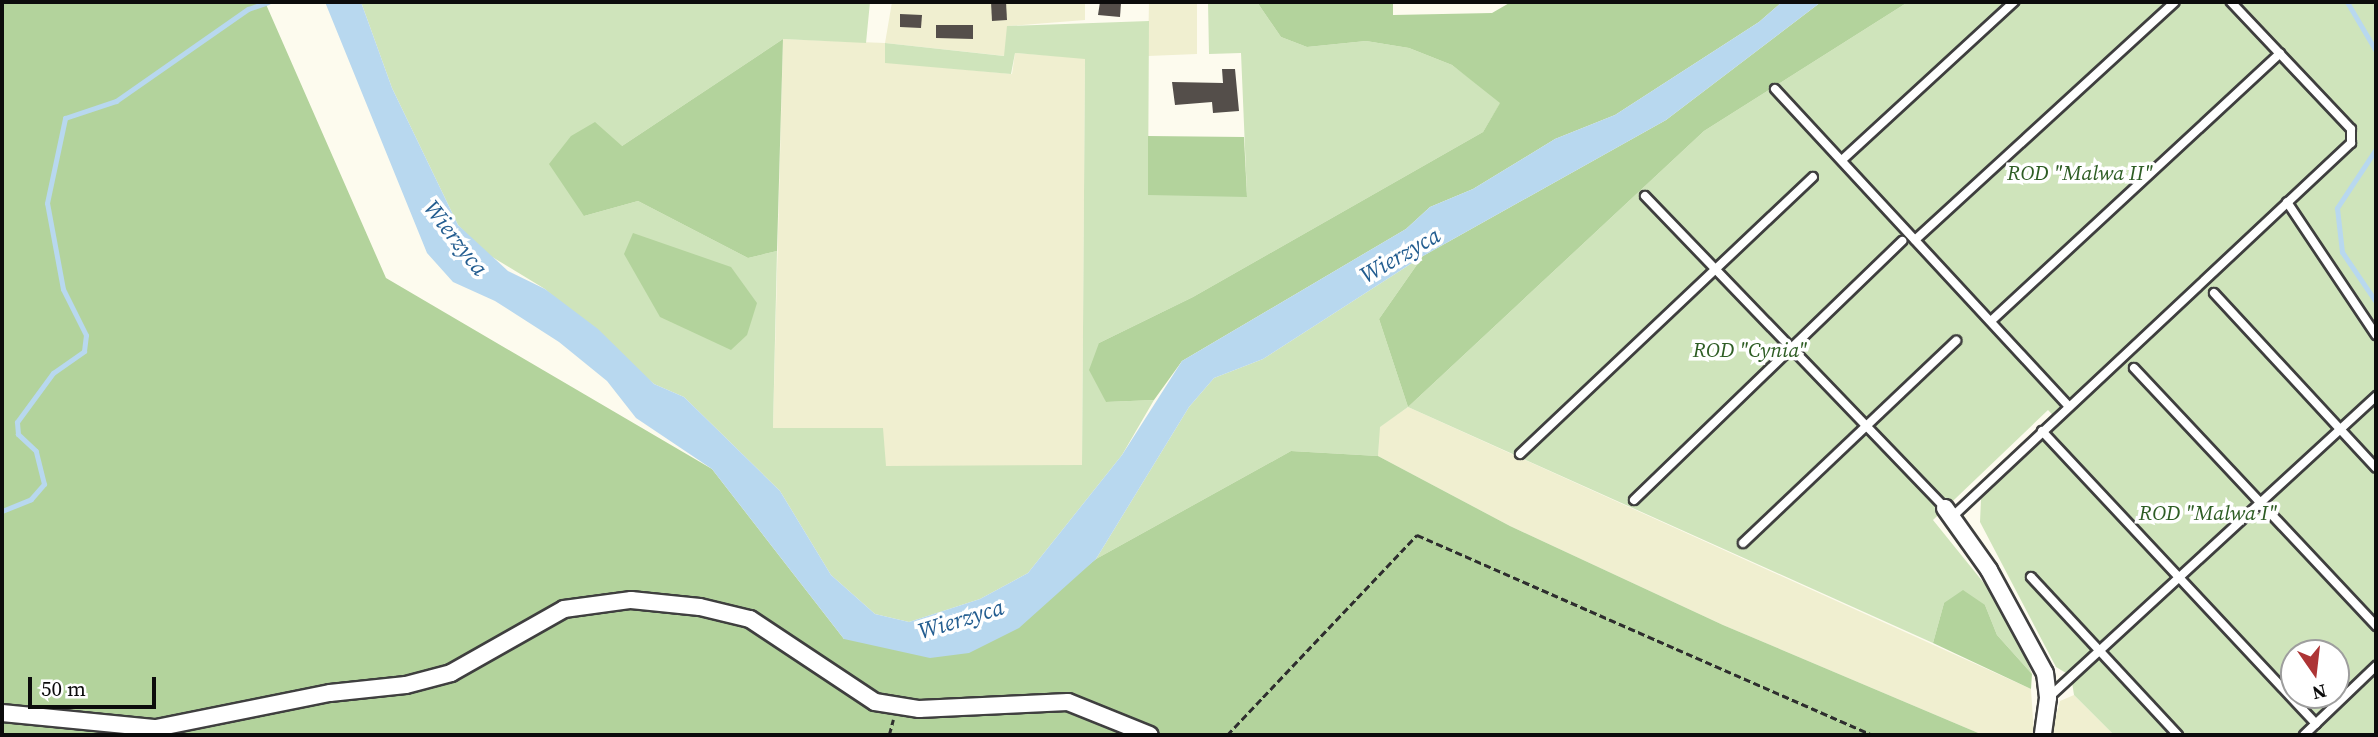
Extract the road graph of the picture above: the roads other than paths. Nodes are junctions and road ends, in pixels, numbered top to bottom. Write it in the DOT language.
graph roads {
  1 [pos="2014,2"];
  2 [pos="2175,2"];
  3 [pos="2231,2"];
  4 [pos="2280,53"];
  5 [pos="1775,89"];
  6 [pos="1842,160"];
  7 [pos="1813,177"];
  8 [pos="1645,196"];
  9 [pos="2287,202"];
  10 [pos="1915,240"];
  11 [pos="1902,242"];
  12 [pos="1715,271"];
  13 [pos="2214,293"];
  14 [pos="1991,321"];
  15 [pos="2376,335"];
  16 [pos="1956,341"];
  17 [pos="1789,349"];
  18 [pos="2134,368"];
  19 [pos="2376,396"];
  20 [pos="2069,405"];
  21 [pos="1864,430"];
  22 [pos="2042,431"];
  23 [pos="2341,431"];
  24 [pos="1520,454"];
  25 [pos="2376,468"];
  26 [pos="1634,500"];
  27 [pos="2262,505"];
  28 [pos="1948,513"];
  29 [pos="1743,543"];
  30 [pos="2031,576"];
  31 [pos="2180,579"];
  32 [pos="2376,626"];
  33 [pos="2100,652"];
  34 [pos="2376,666"];
  35 [pos="2048,698"];
  36 [pos="2,713"];
  37 [pos="2316,724"];
  38 [pos="1150,735"];
  39 [pos="2043,735"];
  40 [pos="2178,735"];
  41 [pos="2304,735"];
  1 -- 6 [label="lane"];
  2 -- 10 [label="lane"];
  3 -- 4 [label="lane"];
  4 -- 9 [label="lane"];
  4 -- 14 [label="lane"];
  5 -- 6 [label="lane"];
  6 -- 10 [label="lane"];
  7 -- 12 [label="lane"];
  8 -- 12 [label="lane"];
  9 -- 15 [label="lane"];
  9 -- 20 [label="lane"];
  10 -- 14 [label="lane"];
  11 -- 17 [label="lane"];
  12 -- 17 [label="lane"];
  12 -- 24 [label="lane"];
  13 -- 23 [label="lane"];
  14 -- 20 [label="lane"];
  16 -- 21 [label="lane"];
  17 -- 21 [label="lane"];
  17 -- 26 [label="lane"];
  18 -- 27 [label="lane"];
  19 -- 23 [label="lane"];
  20 -- 22 [label="lane"];
  21 -- 28 [label="lane"];
  21 -- 29 [label="lane"];
  22 -- 28 [label="lane"];
  22 -- 31 [label="lane"];
  23 -- 25 [label="lane"];
  23 -- 27 [label="lane"];
  27 -- 31 [label="lane"];
  27 -- 32 [label="lane"];
  28 -- 35 [label="street"];
  30 -- 33 [label="lane"];
  31 -- 33 [label="lane"];
  31 -- 37 [label="lane"];
  33 -- 35 [label="lane"];
  33 -- 40 [label="lane"];
  34 -- 37 [label="lane"];
  35 -- 39 [label="street"];
  36 -- 38 [label="street"];
  37 -- 41 [label="lane"];
}
